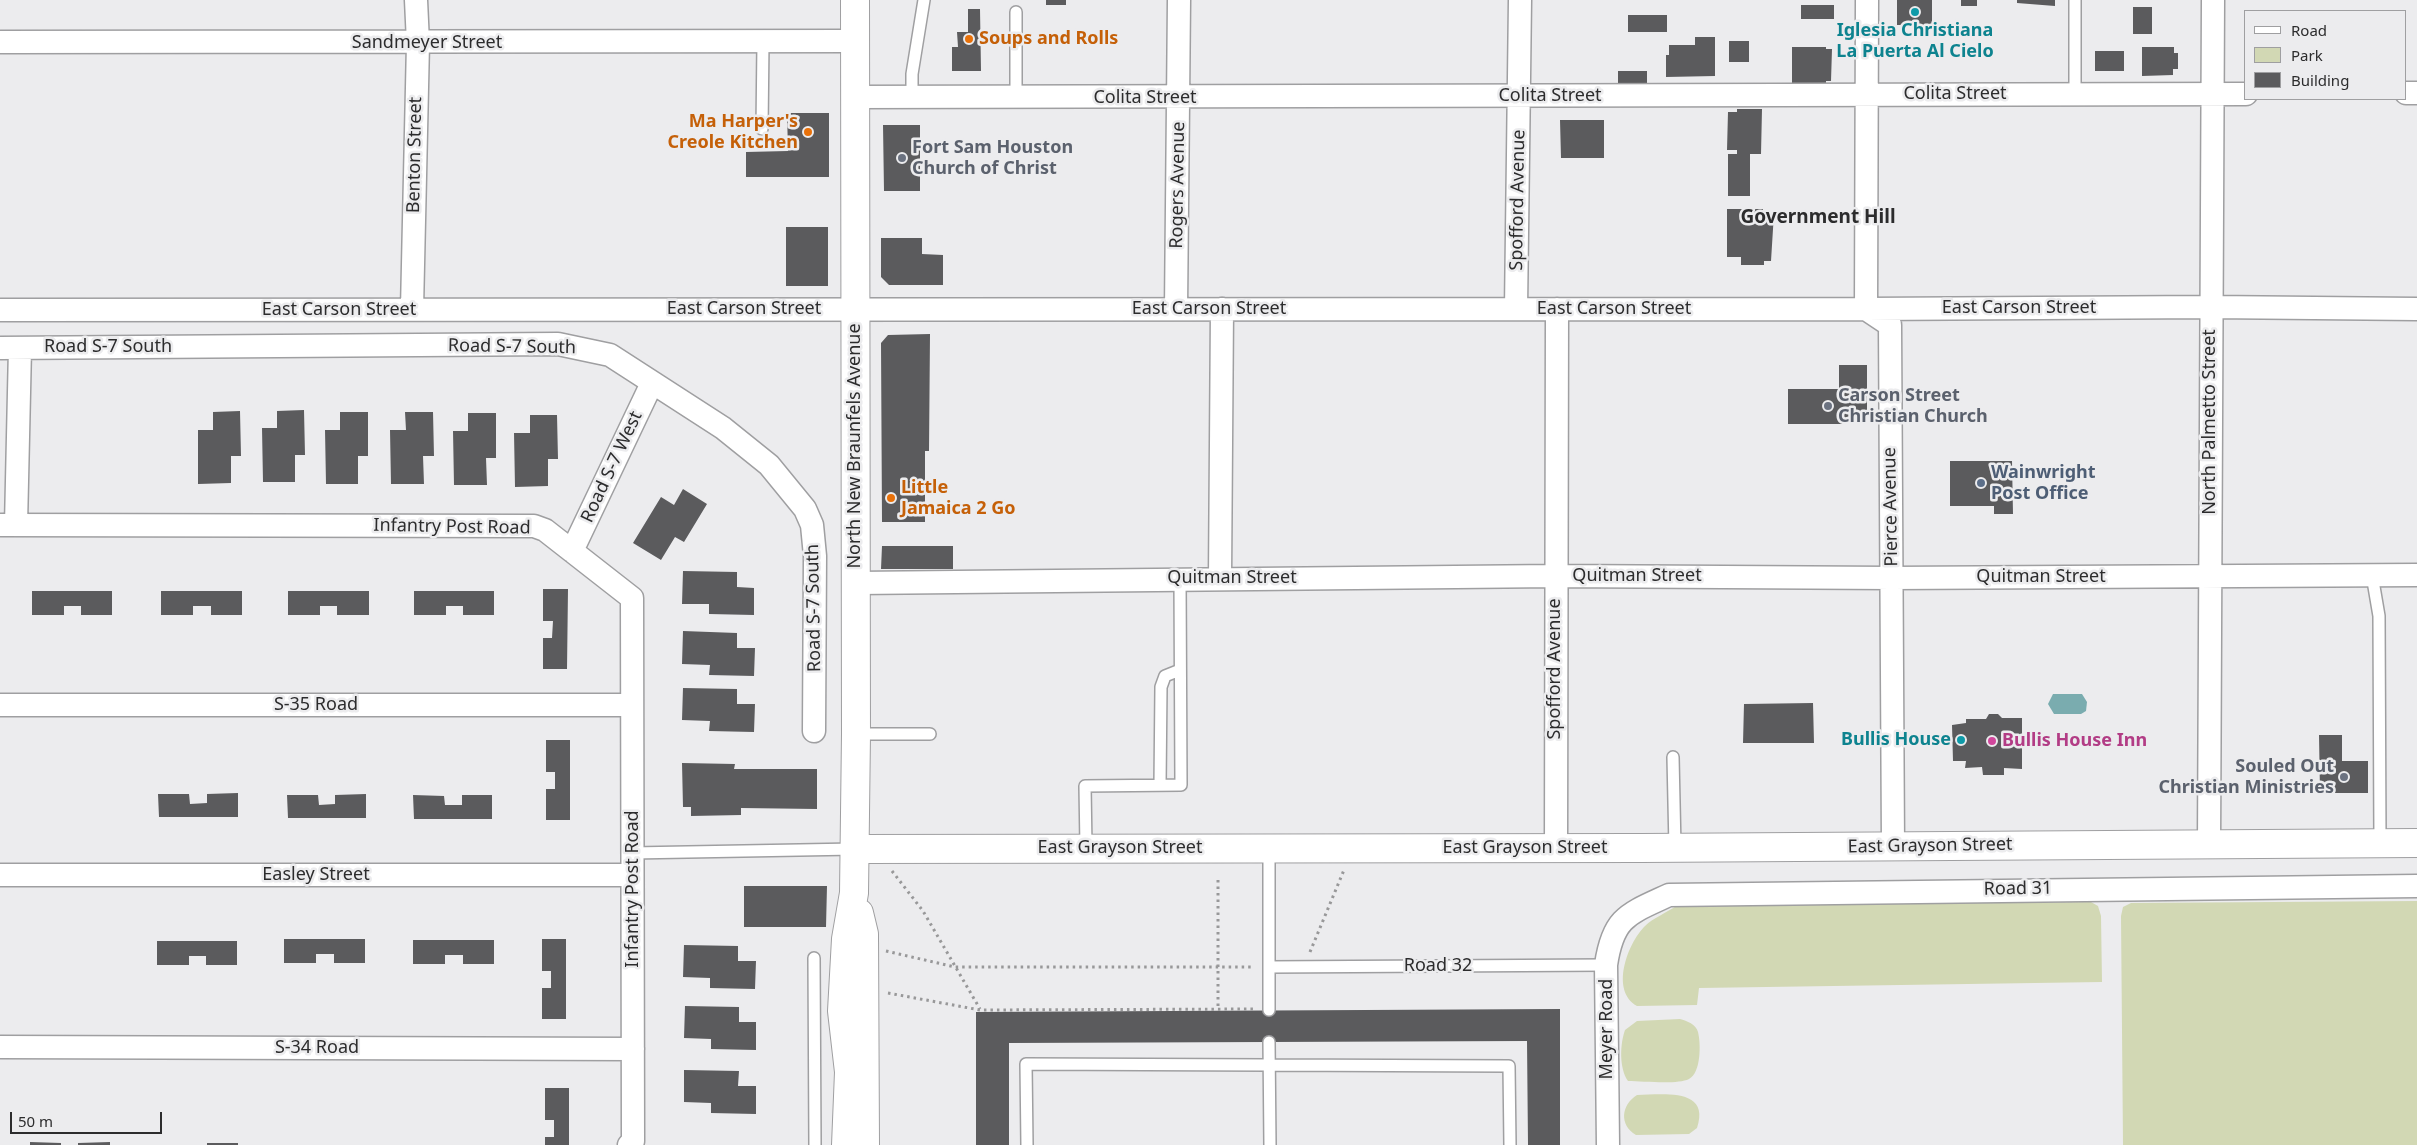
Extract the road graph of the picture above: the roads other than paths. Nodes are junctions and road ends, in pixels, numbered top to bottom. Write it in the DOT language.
graph roads {
  1 [pos="416,0"];
  2 [pos="855,0"];
  3 [pos="924,0"];
  4 [pos="1179,0"];
  5 [pos="1520,0"];
  6 [pos="1868,0"];
  7 [pos="2075,0"];
  8 [pos="2212,0"];
  9 [pos="1016,12"];
  10 [pos="854,41"];
  11 [pos="0,42"];
  12 [pos="763,42"];
  13 [pos="418,43"];
  14 [pos="1868,94"];
  15 [pos="2076,94"];
  16 [pos="2213,94"];
  17 [pos="2244,94"];
  18 [pos="854,97"];
  19 [pos="912,97"];
  20 [pos="1520,97"];
  21 [pos="1016,98"];
  22 [pos="1179,98"];
  23 [pos="762,129"];
  24 [pos="2211,307"];
  25 [pos="854,309"];
  26 [pos="1176,309"];
  27 [pos="1222,309"];
  28 [pos="1516,309"];
  29 [pos="2417,309"];
  30 [pos="0,310"];
  31 [pos="412,310"];
  32 [pos="1557,310"];
  33 [pos="1866,310"];
  34 [pos="10,348"];
  35 [pos="652,383"];
  36 [pos="8,525"];
  37 [pos="572,551"];
  38 [pos="2372,575"];
  39 [pos="2417,575"];
  40 [pos="1555,576"];
  41 [pos="2209,576"];
  42 [pos="1220,578"];
  43 [pos="1892,578"];
  44 [pos="1180,579"];
  45 [pos="856,583"];
  46 [pos="1180,670"];
  47 [pos="0,705"];
  48 [pos="632,705"];
  49 [pos="814,731"];
  50 [pos="856,734"];
  51 [pos="930,734"];
  52 [pos="1673,757"];
  53 [pos="1160,785"];
  54 [pos="2209,843"];
  55 [pos="2380,843"];
  56 [pos="2417,843"];
  57 [pos="1893,846"];
  58 [pos="1086,848"];
  59 [pos="1269,848"];
  60 [pos="1556,848"];
  61 [pos="1674,848"];
  62 [pos="855,849"];
  63 [pos="632,864"];
  64 [pos="0,875"];
  65 [pos="2417,886"];
  66 [pos="1624,918"];
  67 [pos="814,958"];
  68 [pos="1606,965"];
  69 [pos="1269,967"];
  70 [pos="1268,1010"];
  71 [pos="1268,1042"];
  72 [pos="0,1047"];
  73 [pos="633,1049"];
  74 [pos="1268,1065"];
  75 [pos="856,1112"];
  76 [pos="630,1145"];
  77 [pos="815,1145"];
  78 [pos="846,1145"];
  79 [pos="865,1145"];
  80 [pos="1026,1145"];
  81 [pos="1270,1145"];
  82 [pos="1510,1145"];
  83 [pos="1608,1145"];
  1 -- 13 [label="street, Benton Street"];
  2 -- 10 [label="street, North New Braunfels Avenue"];
  3 -- 19 [label="lane"];
  4 -- 22 [label="street, Rogers Avenue"];
  5 -- 20 [label="street, Spofford Avenue"];
  6 -- 14 [label="street"];
  7 -- 15 [label="lane"];
  8 -- 16 [label="street, North Palmetto Street"];
  9 -- 21 [label="lane"];
  10 -- 12 [label="street, Sandmeyer Street"];
  10 -- 18 [label="street, North New Braunfels Avenue"];
  11 -- 13 [label="street, Sandmeyer Street"];
  12 -- 13 [label="street, Sandmeyer Street"];
  12 -- 23 [label="lane"];
  13 -- 31 [label="street, Benton Street"];
  14 -- 15 [label="street, Colita Street"];
  14 -- 20 [label="street, Colita Street"];
  14 -- 33 [label="street"];
  15 -- 16 [label="street, Colita Street"];
  16 -- 17 [label="street, Colita Street"];
  16 -- 24 [label="street, North Palmetto Street"];
  18 -- 19 [label="street, Colita Street"];
  18 -- 25 [label="street, North New Braunfels Avenue"];
  19 -- 21 [label="street, Colita Street"];
  20 -- 22 [label="street, Colita Street"];
  20 -- 28 [label="street, Spofford Avenue"];
  21 -- 22 [label="street, Colita Street"];
  22 -- 26 [label="street, Rogers Avenue"];
  24 -- 29 [label="street, East Carson Street"];
  24 -- 33 [label="street, East Carson Street"];
  24 -- 41 [label="street, North Palmetto Street"];
  25 -- 26 [label="street, East Carson Street"];
  25 -- 31 [label="street, East Carson Street"];
  25 -- 45 [label="street, North New Braunfels Avenue"];
  26 -- 27 [label="street, East Carson Street"];
  27 -- 28 [label="street, East Carson Street"];
  27 -- 42 [label="street"];
  28 -- 32 [label="street, East Carson Street"];
  30 -- 31 [label="street, East Carson Street"];
  32 -- 33 [label="street, East Carson Street"];
  32 -- 40 [label="street, Spofford Avenue"];
  33 -- 43 [label="street, Pierce Avenue"];
  34 -- 35 [label="street, Road S-7 South"];
  34 -- 36 [label="street"];
  35 -- 37 [label="street, Road S-7 West"];
  35 -- 49 [label="street, Road S-7 South"];
  36 -- 37 [label="street, Infantry Post Road"];
  37 -- 48 [label="street, Infantry Post Road"];
  38 -- 39 [label="street, Quitman Street"];
  38 -- 41 [label="street, Quitman Street"];
  38 -- 55 [label="lane"];
  40 -- 42 [label="street, Quitman Street"];
  40 -- 43 [label="street, Quitman Street"];
  40 -- 60 [label="street, Spofford Avenue"];
  41 -- 43 [label="street, Quitman Street"];
  41 -- 54 [label="street, North Palmetto Street"];
  42 -- 44 [label="street, Quitman Street"];
  43 -- 57 [label="street, Pierce Avenue"];
  44 -- 45 [label="street, Quitman Street"];
  44 -- 46 [label="lane"];
  45 -- 50 [label="street, North New Braunfels Avenue"];
  46 -- 53 [label="lane"];
  46 -- 53 [label="lane"];
  47 -- 48 [label="street, S-35 Road"];
  48 -- 63 [label="street, Infantry Post Road"];
  50 -- 51 [label="lane"];
  50 -- 62 [label="street, North New Braunfels Avenue"];
  52 -- 61 [label="lane"];
  53 -- 58 [label="lane"];
  54 -- 55 [label="street, East Grayson Street"];
  54 -- 57 [label="street, East Grayson Street"];
  55 -- 56 [label="street, East Grayson Street"];
  57 -- 61 [label="street, East Grayson Street"];
  58 -- 59 [label="street, East Grayson Street"];
  58 -- 62 [label="street, East Grayson Street"];
  59 -- 60 [label="street, East Grayson Street"];
  59 -- 69 [label="lane"];
  60 -- 61 [label="street, East Grayson Street"];
  62 -- 63 [label="lane, East Grayson Street"];
  62 -- 75 [label="street, North New Braunfels Avenue"];
  63 -- 64 [label="street, Easley Street"];
  63 -- 73 [label="street, Infantry Post Road"];
  65 -- 66 [label="street, Road 31"];
  66 -- 68 [label="street, Meyer Road"];
  67 -- 77 [label="lane"];
  68 -- 69 [label="lane, Road 32"];
  68 -- 83 [label="street, Meyer Road"];
  69 -- 70 [label="lane"];
  71 -- 74 [label="lane"];
  72 -- 73 [label="street, S-34 Road"];
  73 -- 76 [label="street, Infantry Post Road"];
  74 -- 80 [label="lane"];
  74 -- 81 [label="lane"];
  74 -- 82 [label="lane"];
  75 -- 78 [label="street, North New Braunfels Avenue"];
  75 -- 79 [label="street, North New Braunfels Avenue"];
}
